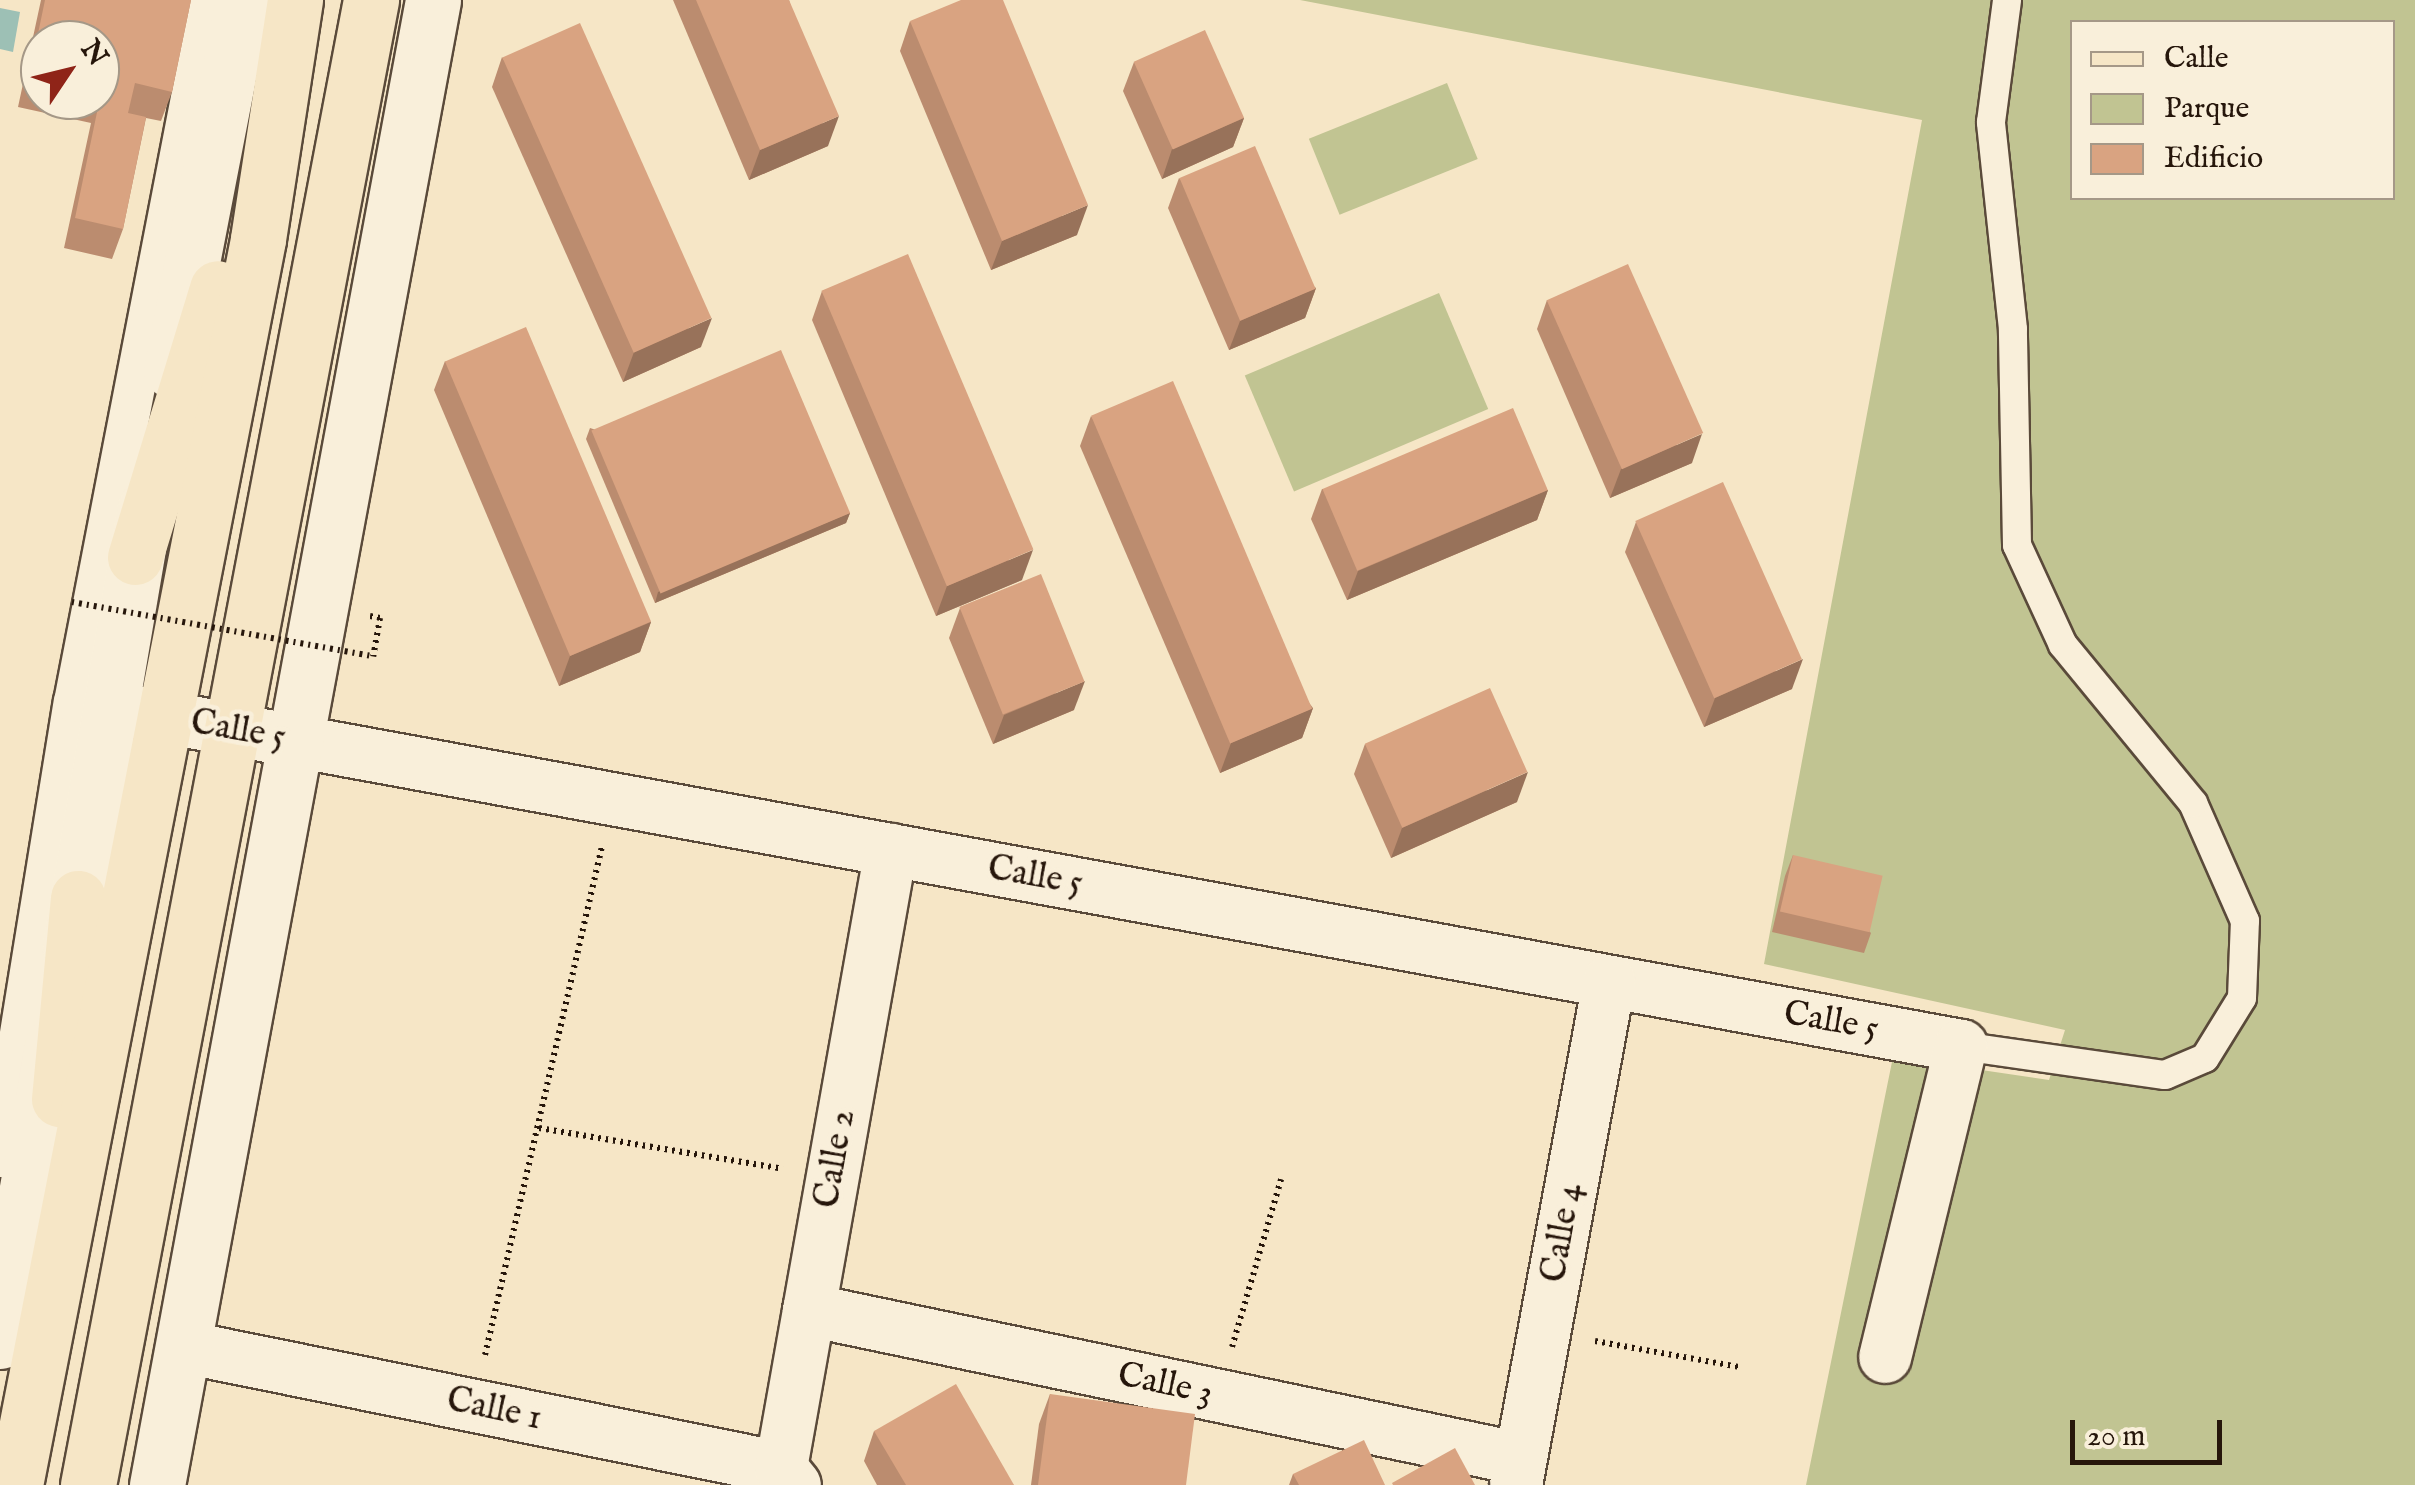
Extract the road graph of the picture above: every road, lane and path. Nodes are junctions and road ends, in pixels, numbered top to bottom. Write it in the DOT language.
graph roads {
  1 [pos="210,0"];
  2 [pos="242,0"];
  3 [pos="295,0"];
  4 [pos="370,0"];
  5 [pos="433,0"];
  6 [pos="2007,0"];
  7 [pos="284,64"];
  8 [pos="135,557"];
  9 [pos="72,602"];
  10 [pos="380,618"];
  11 [pos="108,707"];
  12 [pos="164,718"];
  13 [pos="230,730"];
  14 [pos="298,742"];
  15 [pos="613,800"];
  16 [pos="891,850"];
  17 [pos="78,898"];
  18 [pos="1609,982"];
  19 [pos="1960,1046"];
  20 [pos="539,1128"];
  21 [pos="0,1157"];
  22 [pos="833,1178"];
  23 [pos="1281,1179"];
  24 [pos="810,1310"];
  25 [pos="1545,1332"];
  26 [pos="0,1341"];
  27 [pos="184,1347"];
  28 [pos="1884,1356"];
  29 [pos="1739,1367"];
  30 [pos="31,1395"];
  31 [pos="1217,1396"];
  32 [pos="473,1405"];
  33 [pos="644,1463"];
  34 [pos="1519,1472"];
  35 [pos="788,1476"];
  36 [pos="15,1485"];
  37 [pos="88,1485"];
  38 [pos="158,1485"];
  1 -- 21 [label="street"];
  2 -- 8 [label="main road"];
  3 -- 7 [label="main road"];
  4 -- 13 [label="main road"];
  5 -- 14 [label="main road"];
  6 -- 19 [label="lane"];
  7 -- 8 [label="main road"];
  7 -- 12 [label="main road"];
  8 -- 11 [label="main road"];
  9 -- 10 [label="path, bridge"];
  11 -- 12 [label="street, Calle 5"];
  11 -- 17 [label="main road"];
  12 -- 13 [label="street, Calle 5"];
  12 -- 30 [label="main road"];
  13 -- 14 [label="street, Calle 5"];
  13 -- 37 [label="main road"];
  14 -- 15 [label="street, Calle 5"];
  14 -- 27 [label="main road"];
  15 -- 16 [label="street, Calle 5"];
  15 -- 20 [label="path"];
  16 -- 18 [label="street, Calle 5"];
  16 -- 22 [label="street, Calle 2"];
  17 -- 26 [label="main road"];
  17 -- 30 [label="main road"];
  18 -- 19 [label="street, Calle 5"];
  18 -- 25 [label="street, Calle 4"];
  19 -- 28 [label="street"];
  20 -- 22 [label="path"];
  20 -- 32 [label="path"];
  22 -- 24 [label="street, Calle 2"];
  23 -- 31 [label="path"];
  24 -- 31 [label="street, Calle 3"];
  24 -- 35 [label="street, Calle 2"];
  25 -- 29 [label="path"];
  25 -- 34 [label="street, Calle 4"];
  27 -- 32 [label="street, Calle 1"];
  27 -- 38 [label="main road"];
  30 -- 36 [label="main road"];
  31 -- 34 [label="street, Calle 3"];
  32 -- 33 [label="street, Calle 1"];
  33 -- 35 [label="street, Calle 1"];
}
